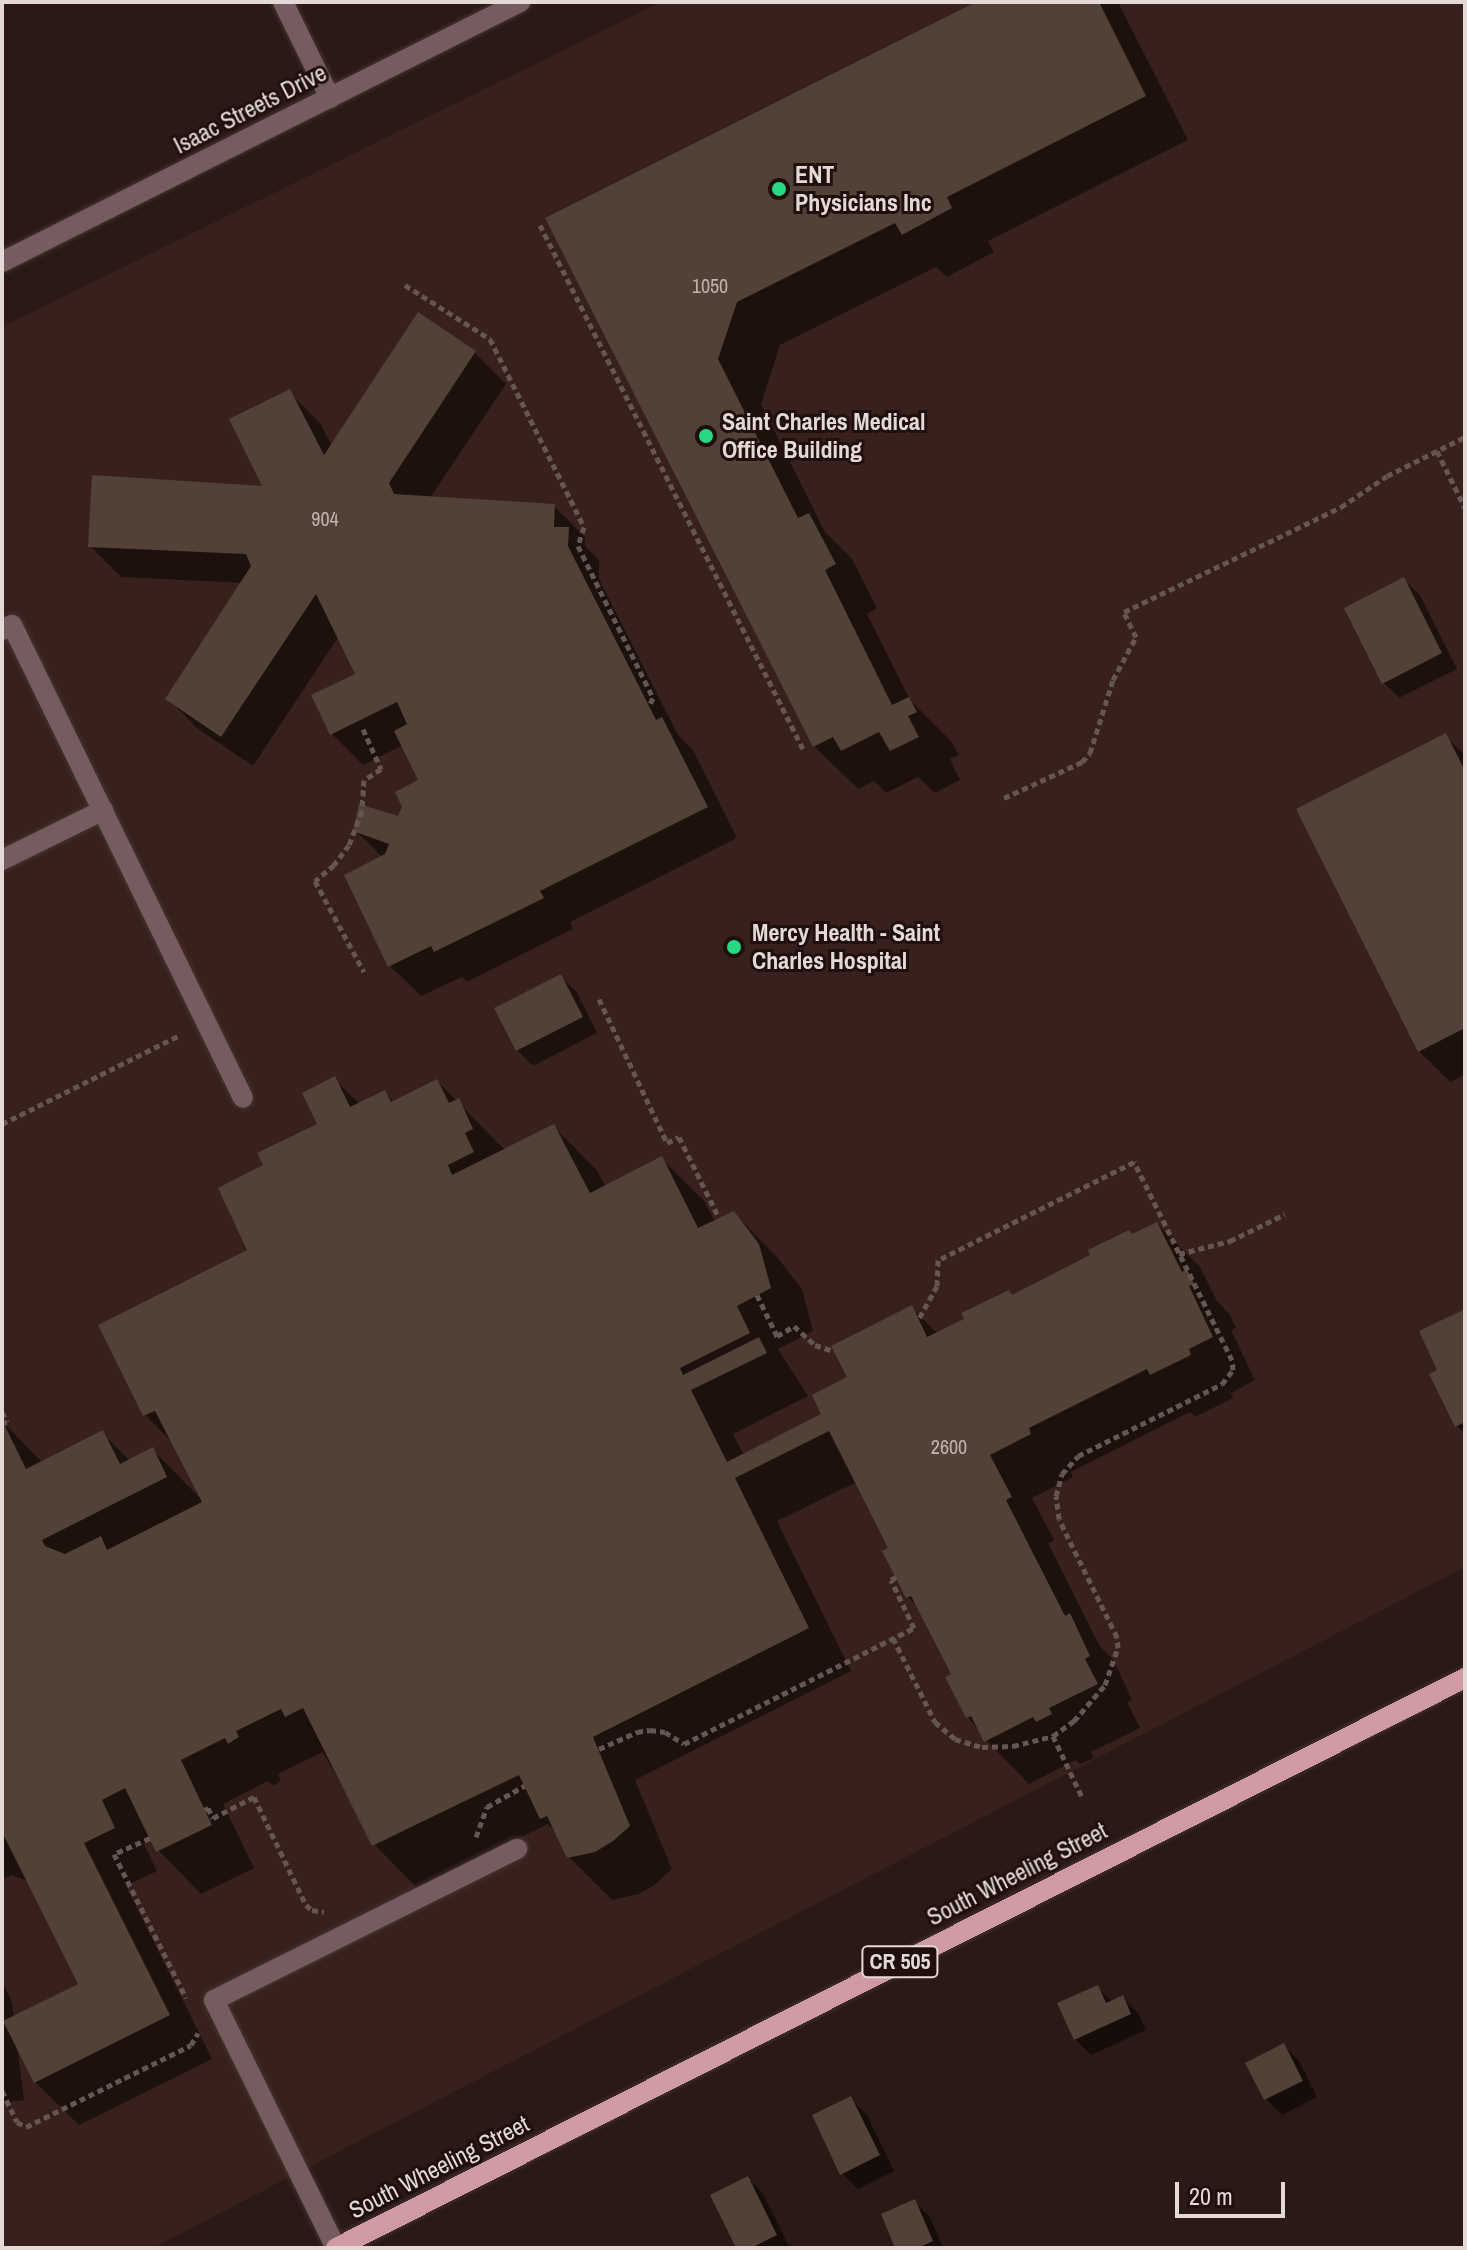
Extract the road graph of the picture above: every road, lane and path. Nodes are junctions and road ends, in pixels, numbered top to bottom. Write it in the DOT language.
graph roads {
  1 [pos="283,2"];
  2 [pos="520,2"];
  3 [pos="330,98"];
  4 [pos="540,225"];
  5 [pos="2,262"];
  6 [pos="405,285"];
  7 [pos="1465,437"];
  8 [pos="1437,451"];
  9 [pos="1465,508"];
  10 [pos="2,630"];
  11 [pos="649,706"];
  12 [pos="363,729"];
  13 [pos="804,751"];
  14 [pos="1004,798"];
  15 [pos="103,810"];
  16 [pos="2,860"];
  17 [pos="364,972"];
  18 [pos="599,999"];
  19 [pos="188,1030"];
  20 [pos="243,1098"];
  21 [pos="2,1124"];
  22 [pos="1285,1214"];
  23 [pos="719,1218"];
  24 [pos="1179,1254"];
  25 [pos="757,1295"];
  26 [pos="918,1320"];
  27 [pos="834,1351"];
  28 [pos="2,1412"];
  29 [pos="3,1423"];
  30 [pos="896,1577"];
  31 [pos="893,1638"];
  32 [pos="1465,1678"];
  33 [pos="1053,1736"];
  34 [pos="599,1749"];
  35 [pos="524,1786"];
  36 [pos="1082,1797"];
  37 [pos="205,1810"];
  38 [pos="150,1838"];
  39 [pos="463,1844"];
  40 [pos="517,1849"];
  41 [pos="331,1911"];
  42 [pos="193,2012"];
  43 [pos="198,2023"];
  44 [pos="2,2091"];
  45 [pos="4,2103"];
  46 [pos="336,2248"];
  1 -- 3 [label="street"];
  2 -- 3 [label="street, Isaac Streets Drive"];
  3 -- 5 [label="street, Isaac Streets Drive"];
  4 -- 13 [label="path"];
  6 -- 11 [label="path"];
  7 -- 8 [label="path"];
  8 -- 9 [label="path"];
  8 -- 14 [label="path"];
  10 -- 15 [label="street"];
  12 -- 17 [label="path"];
  15 -- 16 [label="street"];
  15 -- 20 [label="street"];
  18 -- 23 [label="path"];
  19 -- 21 [label="path"];
  22 -- 24 [label="path"];
  24 -- 26 [label="path"];
  24 -- 33 [label="path"];
  25 -- 27 [label="path"];
  28 -- 29 [label="path"];
  30 -- 31 [label="path"];
  31 -- 33 [label="path"];
  31 -- 34 [label="path"];
  32 -- 46 [label="main road, South Wheeling Street / CR 505"];
  33 -- 36 [label="path"];
  35 -- 39 [label="path"];
  37 -- 41 [label="path"];
  38 -- 42 [label="path"];
  40 -- 46 [label="street"];
  43 -- 45 [label="path"];
  44 -- 45 [label="path"];
}
